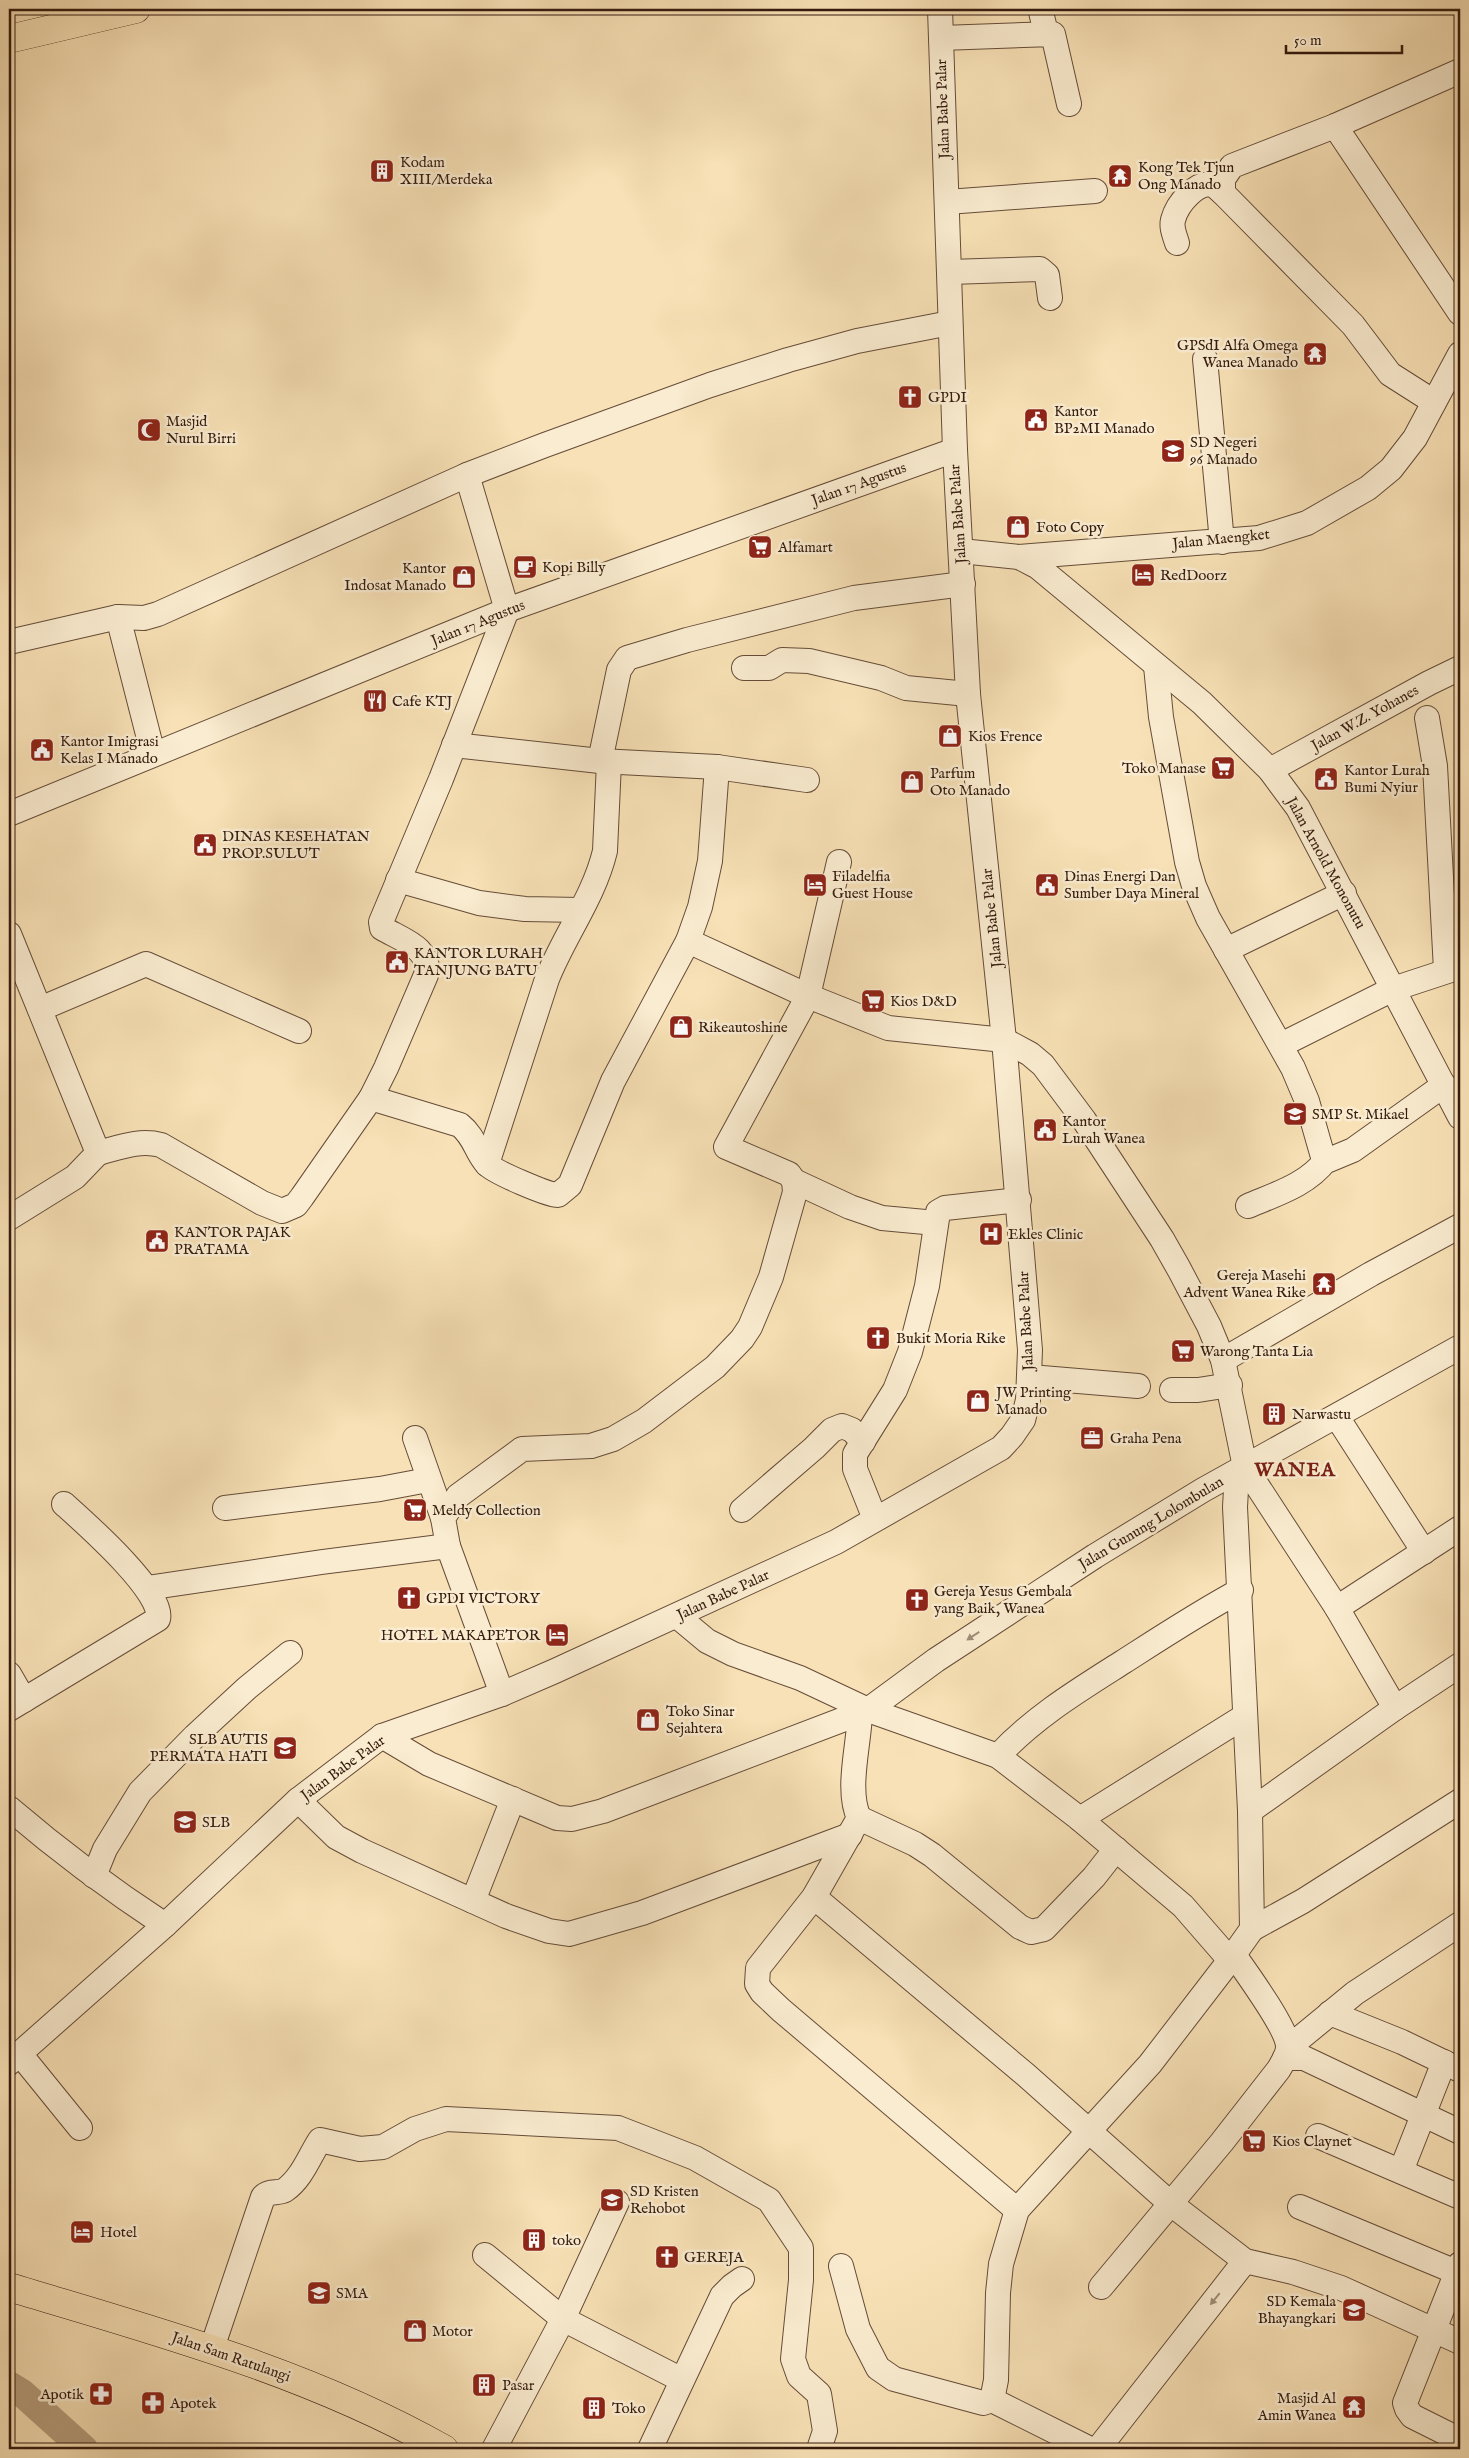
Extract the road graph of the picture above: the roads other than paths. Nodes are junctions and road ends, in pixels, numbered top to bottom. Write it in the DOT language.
graph roads {
  1 [pos="136,9"];
  2 [pos="940,9"];
  3 [pos="1042,9"];
  4 [pos="95,14"];
  5 [pos="1046,33"];
  6 [pos="941,38"];
  7 [pos="9,39"];
  8 [pos="1460,70"];
  9 [pos="1069,104"];
  10 [pos="1335,126"];
  11 [pos="1094,191"];
  12 [pos="1222,193"];
  13 [pos="946,202"];
  14 [pos="1177,244"];
  15 [pos="950,272"];
  16 [pos="1050,298"];
  17 [pos="1460,313"];
  18 [pos="950,323"];
  19 [pos="1460,354"];
  20 [pos="1205,359"];
  21 [pos="1434,402"];
  22 [pos="954,450"];
  23 [pos="467,475"];
  24 [pos="1222,542"];
  25 [pos="961,551"];
  26 [pos="1019,557"];
  27 [pos="963,584"];
  28 [pos="507,610"];
  29 [pos="118,617"];
  30 [pos="9,642"];
  31 [pos="1156,666"];
  32 [pos="744,668"];
  33 [pos="1460,668"];
  34 [pos="968,694"];
  35 [pos="1427,718"];
  36 [pos="454,745"];
  37 [pos="153,754"];
  38 [pos="605,762"];
  39 [pos="717,768"];
  40 [pos="1270,770"];
  41 [pos="807,780"];
  42 [pos="9,814"];
  43 [pos="839,862"];
  44 [pos="398,880"];
  45 [pos="1344,893"];
  46 [pos="580,910"];
  47 [pos="9,934"];
  48 [pos="688,941"];
  49 [pos="1226,950"];
  50 [pos="1453,968"];
  51 [pos="1393,989"];
  52 [pos="808,996"];
  53 [pos="40,1009"];
  54 [pos="299,1031"];
  55 [pos="1004,1040"];
  56 [pos="1281,1046"];
  57 [pos="1444,1085"];
  58 [pos="371,1098"];
  59 [pos="1460,1117"];
  60 [pos="98,1153"];
  61 [pos="1326,1160"];
  62 [pos="487,1164"];
  63 [pos="794,1181"];
  64 [pos="1019,1200"];
  65 [pos="1248,1206"];
  66 [pos="9,1218"];
  67 [pos="936,1223"];
  68 [pos="1460,1226"];
  69 [pos="1460,1347"];
  70 [pos="1223,1360"];
  71 [pos="1030,1377"];
  72 [pos="1230,1385"];
  73 [pos="1138,1386"];
  74 [pos="1172,1390"];
  75 [pos="1337,1417"];
  76 [pos="414,1438"];
  77 [pos="862,1442"];
  78 [pos="1241,1470"];
  79 [pos="428,1480"];
  80 [pos="64,1504"];
  81 [pos="225,1508"];
  82 [pos="742,1510"];
  83 [pos="443,1518"];
  84 [pos="875,1519"];
  85 [pos="1460,1528"];
  86 [pos="448,1546"];
  87 [pos="1424,1552"];
  88 [pos="147,1588"];
  89 [pos="1241,1590"];
  90 [pos="1337,1608"];
  91 [pos="677,1616"];
  92 [pos="290,1653"];
  93 [pos="1460,1665"];
  94 [pos="9,1674"];
  95 [pos="502,1694"];
  96 [pos="16,1704"];
  97 [pos="1395,1708"];
  98 [pos="864,1712"];
  99 [pos="1245,1716"];
  100 [pos="382,1736"];
  101 [pos="998,1756"];
  102 [pos="513,1799"];
  103 [pos="298,1800"];
  104 [pos="1460,1801"];
  105 [pos="9,1808"];
  106 [pos="1250,1811"];
  107 [pos="1080,1819"];
  108 [pos="854,1827"];
  109 [pos="1116,1849"];
  110 [pos="94,1876"];
  111 [pos="814,1897"];
  112 [pos="473,1901"];
  113 [pos="1460,1924"];
  114 [pos="165,1925"];
  115 [pos="1252,1929"];
  116 [pos="1232,1958"];
  117 [pos="1330,2013"];
  118 [pos="1286,2053"];
  119 [pos="14,2058"];
  120 [pos="1452,2066"];
  121 [pos="1422,2116"];
  122 [pos="80,2128"];
  123 [pos="1090,2130"];
  124 [pos="1460,2132"];
  125 [pos="1318,2136"];
  126 [pos="1400,2171"];
  127 [pos="1460,2197"];
  128 [pos="617,2202"];
  129 [pos="1171,2204"];
  130 [pos="1300,2207"];
  131 [pos="1017,2210"];
  132 [pos="485,2256"];
  133 [pos="1245,2261"];
  134 [pos="841,2266"];
  135 [pos="1458,2268"];
  136 [pos="742,2280"];
  137 [pos="9,2287"];
  138 [pos="1101,2287"];
  139 [pos="563,2319"];
  140 [pos="1435,2330"];
  141 [pos="1460,2342"];
  142 [pos="212,2348"];
  143 [pos="682,2380"];
  144 [pos="992,2400"];
  145 [pos="1460,2440"];
  146 [pos="1100,2448"];
  147 [pos="444,2449"];
  148 [pos="494,2449"];
  149 [pos="650,2449"];
  150 [pos="819,2449"];
  1 -- 4 [label="main road"];
  2 -- 6 [label="street, Jalan Babe Palar"];
  3 -- 5 [label="street"];
  4 -- 7 [label="main road"];
  5 -- 6 [label="street"];
  5 -- 9 [label="street"];
  6 -- 13 [label="street, Jalan Babe Palar"];
  8 -- 10 [label="street"];
  10 -- 12 [label="street"];
  10 -- 17 [label="street"];
  11 -- 13 [label="street"];
  12 -- 14 [label="street"];
  12 -- 21 [label="street"];
  13 -- 15 [label="street, Jalan Babe Palar"];
  15 -- 16 [label="street"];
  15 -- 18 [label="street, Jalan Babe Palar"];
  18 -- 22 [label="street, Jalan Babe Palar"];
  18 -- 23 [label="street"];
  19 -- 21 [label="street, Jalan Maengket"];
  20 -- 24 [label="street"];
  21 -- 24 [label="street, Jalan Maengket"];
  22 -- 25 [label="street, Jalan Babe Palar"];
  22 -- 28 [label="street, Jalan 17 Agustus"];
  23 -- 28 [label="street"];
  23 -- 29 [label="street"];
  24 -- 26 [label="street, Jalan Maengket"];
  25 -- 26 [label="street, Jalan Arnold Mononutu"];
  25 -- 27 [label="street, Jalan Babe Palar"];
  26 -- 31 [label="street, Jalan Arnold Mononutu"];
  27 -- 34 [label="street, Jalan Babe Palar"];
  27 -- 38 [label="street"];
  28 -- 36 [label="street"];
  28 -- 37 [label="street, Jalan 17 Agustus"];
  29 -- 30 [label="street"];
  29 -- 37 [label="street"];
  31 -- 40 [label="street, Jalan Arnold Mononutu"];
  31 -- 49 [label="street"];
  32 -- 34 [label="street"];
  33 -- 40 [label="street, Jalan W.Z. Yohanes"];
  34 -- 55 [label="street, Jalan Babe Palar"];
  35 -- 50 [label="street"];
  36 -- 38 [label="street"];
  36 -- 44 [label="street"];
  37 -- 42 [label="street, Jalan 17 Agustus"];
  38 -- 39 [label="street"];
  38 -- 46 [label="street"];
  39 -- 41 [label="street"];
  39 -- 48 [label="street"];
  40 -- 45 [label="street, Jalan Arnold Mononutu"];
  43 -- 52 [label="street"];
  44 -- 46 [label="street"];
  44 -- 58 [label="street"];
  45 -- 49 [label="street"];
  45 -- 51 [label="street, Jalan Arnold Mononutu"];
  46 -- 62 [label="street"];
  47 -- 53 [label="street"];
  48 -- 52 [label="street"];
  48 -- 62 [label="street"];
  49 -- 56 [label="street"];
  50 -- 51 [label="street"];
  51 -- 56 [label="street"];
  51 -- 57 [label="street, Jalan Arnold Mononutu"];
  52 -- 55 [label="street"];
  52 -- 63 [label="street"];
  53 -- 54 [label="street"];
  53 -- 60 [label="street"];
  55 -- 64 [label="street, Jalan Babe Palar"];
  55 -- 70 [label="street"];
  56 -- 61 [label="street"];
  57 -- 59 [label="street, Jalan Arnold Mononutu"];
  57 -- 61 [label="street"];
  58 -- 60 [label="street"];
  58 -- 62 [label="street"];
  60 -- 66 [label="street"];
  61 -- 65 [label="street"];
  63 -- 67 [label="street"];
  63 -- 83 [label="street"];
  64 -- 67 [label="street"];
  64 -- 71 [label="street, Jalan Babe Palar"];
  67 -- 77 [label="street"];
  68 -- 70 [label="street"];
  69 -- 75 [label="street, Jalan Gunung Lolombulan"];
  70 -- 72 [label="street"];
  71 -- 73 [label="street"];
  71 -- 84 [label="street, Jalan Babe Palar"];
  72 -- 74 [label="street"];
  72 -- 78 [label="street"];
  75 -- 78 [label="street, Jalan Gunung Lolombulan"];
  75 -- 87 [label="street"];
  76 -- 79 [label="street"];
  77 -- 82 [label="street"];
  77 -- 84 [label="street"];
  78 -- 89 [label="street"];
  78 -- 90 [label="street"];
  78 -- 98 [label="street, Jalan Gunung Lolombulan, one-way"];
  79 -- 81 [label="street"];
  79 -- 83 [label="street"];
  80 -- 88 [label="street"];
  83 -- 86 [label="street"];
  84 -- 91 [label="street, Jalan Babe Palar"];
  85 -- 87 [label="street"];
  86 -- 88 [label="street"];
  86 -- 95 [label="street"];
  87 -- 90 [label="street"];
  88 -- 96 [label="street"];
  89 -- 99 [label="street"];
  89 -- 101 [label="street"];
  90 -- 97 [label="street"];
  91 -- 95 [label="street, Jalan Babe Palar"];
  91 -- 98 [label="street"];
  92 -- 110 [label="street"];
  93 -- 97 [label="street"];
  94 -- 96 [label="street"];
  95 -- 100 [label="street, Jalan Babe Palar"];
  97 -- 106 [label="street"];
  98 -- 101 [label="street"];
  98 -- 102 [label="street, Jalan Gunung Lolombulan"];
  98 -- 108 [label="street"];
  99 -- 106 [label="street"];
  99 -- 107 [label="street"];
  100 -- 102 [label="street, Jalan Gunung Lolombulan"];
  100 -- 103 [label="street, Jalan Babe Palar"];
  101 -- 107 [label="street"];
  102 -- 112 [label="street"];
  103 -- 112 [label="street"];
  103 -- 114 [label="street, Jalan Babe Palar"];
  104 -- 115 [label="street"];
  105 -- 110 [label="street"];
  106 -- 115 [label="street"];
  107 -- 109 [label="street"];
  108 -- 109 [label="street"];
  108 -- 111 [label="street"];
  108 -- 112 [label="street"];
  109 -- 116 [label="street"];
  110 -- 114 [label="street"];
  111 -- 123 [label="street"];
  111 -- 131 [label="street"];
  113 -- 117 [label="street"];
  114 -- 119 [label="street, Jalan Babe Palar"];
  115 -- 116 [label="street"];
  116 -- 118 [label="street"];
  116 -- 123 [label="street"];
  117 -- 118 [label="street"];
  117 -- 120 [label="street"];
  118 -- 121 [label="street"];
  118 -- 129 [label="street"];
  119 -- 122 [label="street"];
  120 -- 121 [label="street"];
  121 -- 124 [label="street"];
  121 -- 126 [label="street"];
  123 -- 129 [label="street"];
  123 -- 131 [label="street"];
  125 -- 126 [label="street"];
  126 -- 127 [label="street"];
  128 -- 139 [label="street"];
  129 -- 133 [label="street"];
  129 -- 138 [label="street"];
  130 -- 135 [label="street"];
  131 -- 144 [label="street"];
  132 -- 139 [label="street"];
  133 -- 140 [label="street"];
  133 -- 146 [label="street, one-way"];
  134 -- 144 [label="street"];
  135 -- 140 [label="street"];
  136 -- 143 [label="street"];
  137 -- 142 [label="main road, Jalan Sam Ratulangi"];
  139 -- 143 [label="street"];
  139 -- 148 [label="street"];
  140 -- 141 [label="street"];
  140 -- 145 [label="street"];
  142 -- 147 [label="main road, Jalan Sam Ratulangi"];
  142 -- 150 [label="street"];
  143 -- 149 [label="street"];
  144 -- 146 [label="street"];
}
